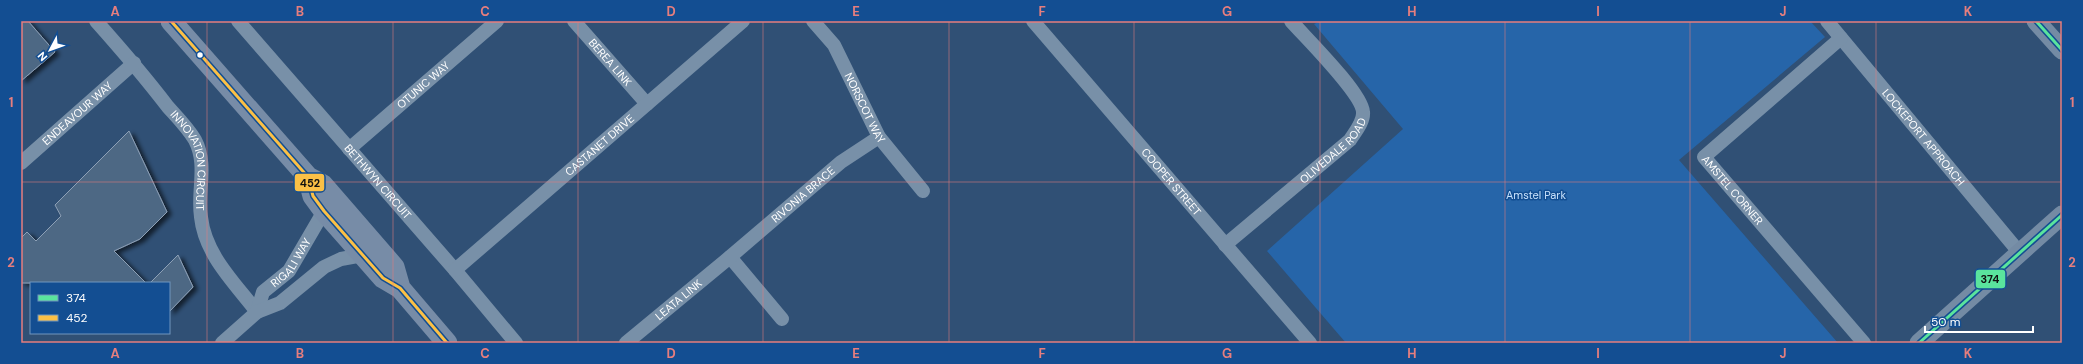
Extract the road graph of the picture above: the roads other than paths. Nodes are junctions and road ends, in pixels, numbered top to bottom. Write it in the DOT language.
graph roads {
  1 [pos="96,21"];
  2 [pos="171,21"];
  3 [pos="238,21"];
  4 [pos="496,21"];
  5 [pos="574,21"];
  6 [pos="743,21"];
  7 [pos="813,21"];
  8 [pos="1033,21"];
  9 [pos="1291,21"];
  10 [pos="1827,21"];
  11 [pos="2036,21"];
  12 [pos="1841,38"];
  13 [pos="2062,50"];
  14 [pos="134,63"];
  15 [pos="647,104"];
  16 [pos="879,137"];
  17 [pos="350,149"];
  18 [pos="21,163"];
  19 [pos="308,177"];
  20 [pos="923,191"];
  21 [pos="324,211"];
  22 [pos="2062,215"];
  23 [pos="1225,245"];
  24 [pos="2019,252"];
  25 [pos="363,255"];
  26 [pos="730,258"];
  27 [pos="455,270"];
  28 [pos="400,288"];
  29 [pos="257,312"];
  30 [pos="782,319"];
  31 [pos="222,343"];
  32 [pos="447,343"];
  33 [pos="516,343"];
  34 [pos="626,343"];
  35 [pos="1310,343"];
  36 [pos="1864,343"];
  37 [pos="1919,343"];
  1 -- 14 [label="street, INNOVATION CIRCUIT"];
  2 -- 19 [label="main road"];
  3 -- 17 [label="street, BETHWYN CIRCUIT"];
  4 -- 17 [label="street, OTUNIC WAY"];
  5 -- 15 [label="street, BEREA LINK"];
  6 -- 15 [label="street, CASTANET DRIVE"];
  7 -- 16 [label="street, NORSCOT WAY"];
  8 -- 23 [label="street, COOPER STREET"];
  9 -- 23 [label="street, OLIVEDALE ROAD"];
  10 -- 12 [label="street, LOCKEPORT APPROACH"];
  11 -- 13 [label="street"];
  12 -- 24 [label="street, LOCKEPORT APPROACH"];
  12 -- 36 [label="street, AMSTEL CORNER"];
  14 -- 18 [label="street, ENDEAVOUR WAY"];
  14 -- 29 [label="street, INNOVATION CIRCUIT"];
  15 -- 27 [label="street, CASTANET DRIVE"];
  16 -- 20 [label="street, NORSCOT WAY"];
  16 -- 26 [label="street, RIVONIA BRACE"];
  17 -- 27 [label="street, BETHWYN CIRCUIT"];
  19 -- 21 [label="main road"];
  19 -- 28 [label="main road"];
  21 -- 25 [label="main road"];
  21 -- 29 [label="street, RIGALI WAY"];
  22 -- 24 [label="street"];
  23 -- 35 [label="street, COOPER STREET"];
  24 -- 37 [label="street"];
  25 -- 28 [label="main road"];
  25 -- 29 [label="street, RIGALI WAY"];
  26 -- 30 [label="street"];
  26 -- 34 [label="street, LEATA LINK"];
  27 -- 33 [label="street, BETHWYN CIRCUIT"];
  28 -- 32 [label="main road"];
  29 -- 31 [label="street, RIGALI WAY"];
}
